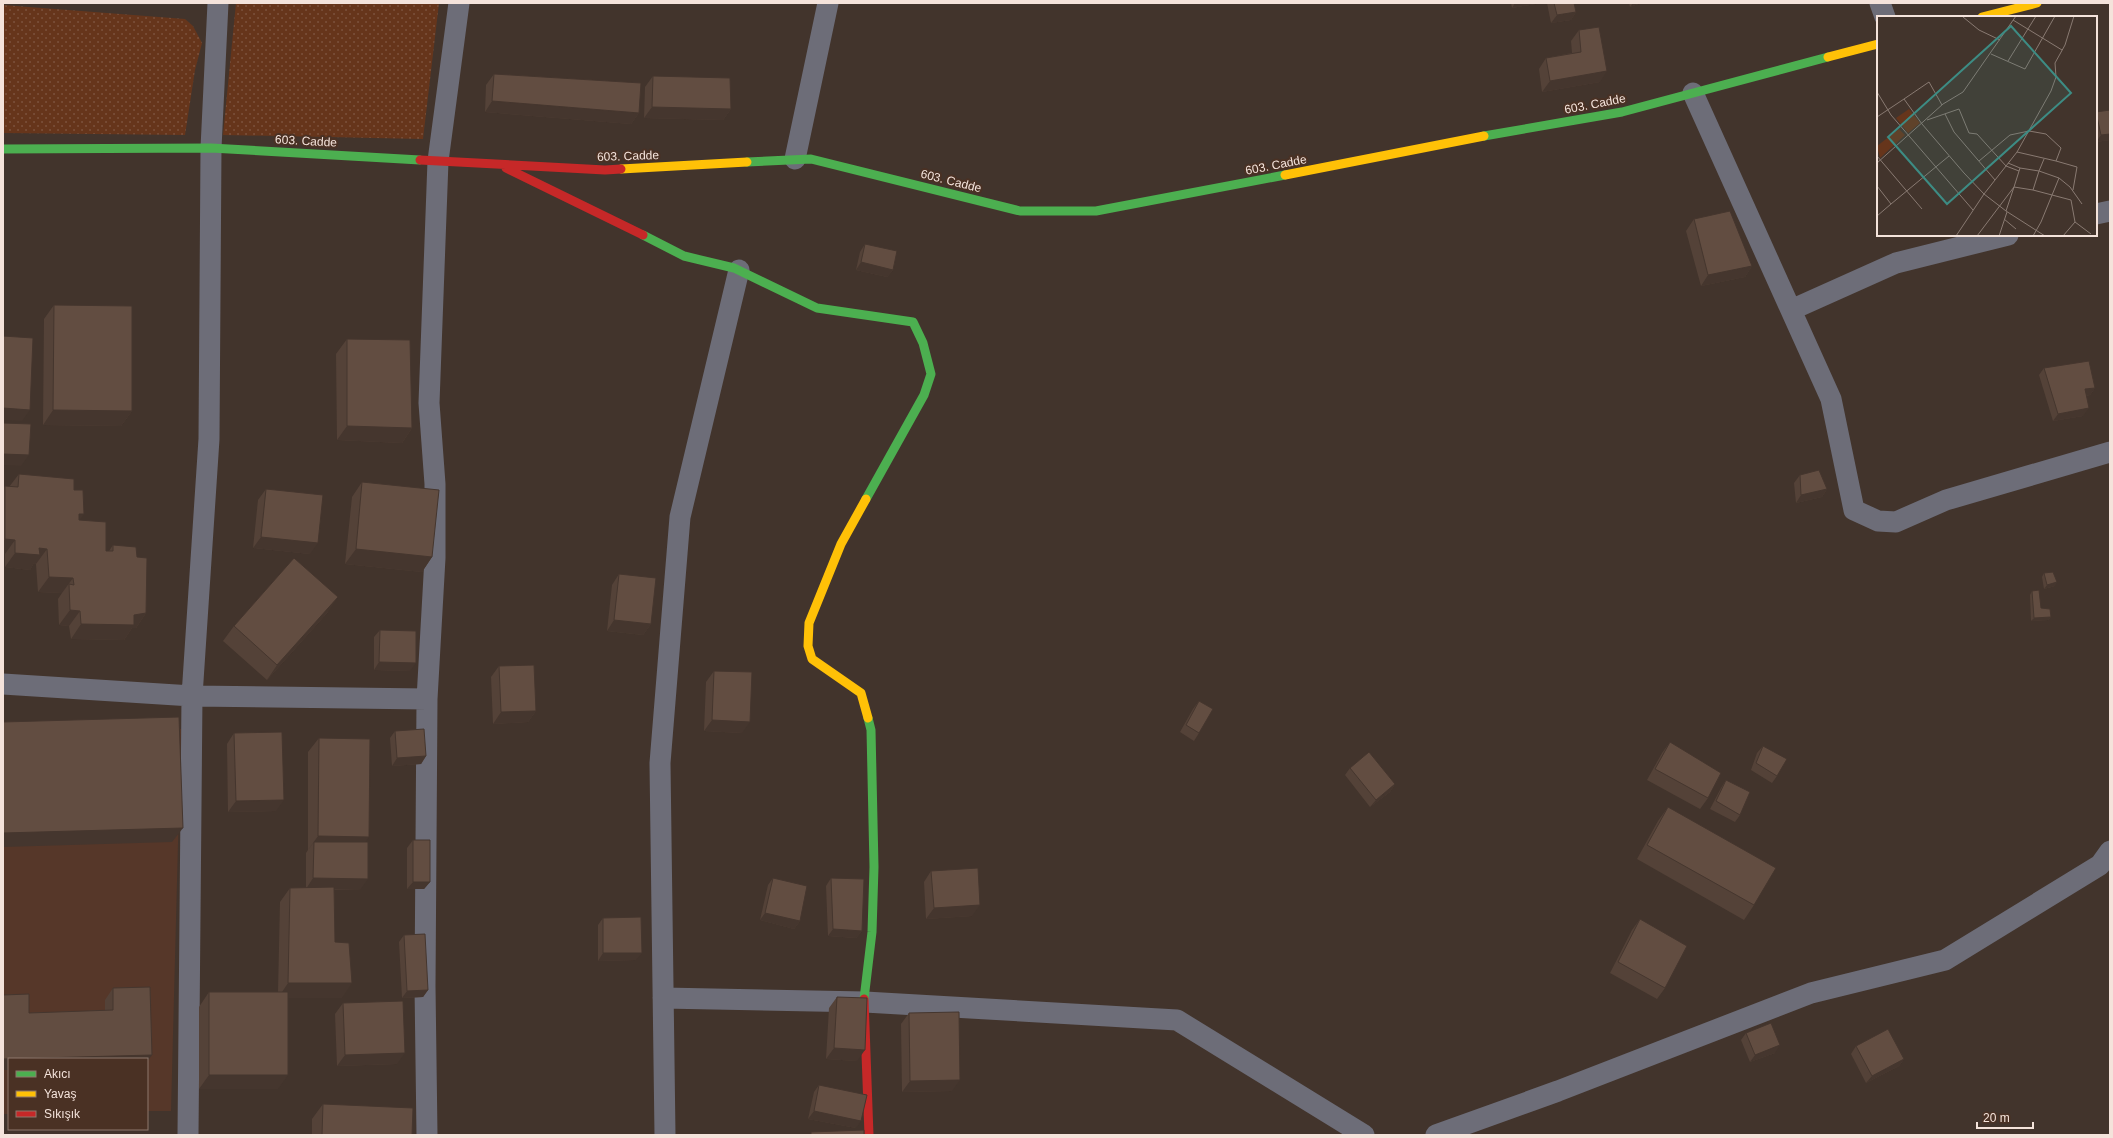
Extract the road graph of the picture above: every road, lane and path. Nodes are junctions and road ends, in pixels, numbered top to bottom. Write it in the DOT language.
graph roads {
  1 [pos="218,3"];
  2 [pos="459,3"];
  3 [pos="828,3"];
  4 [pos="1880,3"];
  5 [pos="2037,3"];
  6 [pos="1885,16"];
  7 [pos="1986,16"];
  8 [pos="1877,44"];
  9 [pos="1694,93"];
  10 [pos="211,148"];
  11 [pos="3,149"];
  12 [pos="795,160"];
  13 [pos="438,161"];
  14 [pos="497,164"];
  15 [pos="2110,211"];
  16 [pos="2097,214"];
  17 [pos="2004,236"];
  18 [pos="739,270"];
  19 [pos="1791,310"];
  20 [pos="2110,452"];
  21 [pos="3,684"];
  22 [pos="192,696"];
  23 [pos="427,700"];
  24 [pos="2110,851"];
  25 [pos="663,998"];
  26 [pos="865,1002"];
  27 [pos="188,1135"];
  28 [pos="427,1135"];
  29 [pos="665,1135"];
  30 [pos="869,1135"];
  31 [pos="1364,1135"];
  32 [pos="1436,1135"];
  1 -- 10 [label="street"];
  2 -- 13 [label="street"];
  3 -- 12 [label="street"];
  4 -- 6 [label="street"];
  5 -- 7 [label="street"];
  8 -- 9 [label="street, 603. Cadde"];
  9 -- 12 [label="street, 603. Cadde"];
  9 -- 19 [label="street"];
  10 -- 11 [label="street, 603. Cadde"];
  10 -- 13 [label="street, 603. Cadde"];
  10 -- 22 [label="street"];
  12 -- 14 [label="street, 603. Cadde"];
  13 -- 14 [label="street, 603. Cadde"];
  13 -- 23 [label="street"];
  14 -- 18 [label="street"];
  15 -- 16 [label="street"];
  17 -- 19 [label="street"];
  18 -- 25 [label="street"];
  18 -- 26 [label="street"];
  19 -- 20 [label="street"];
  21 -- 22 [label="street"];
  22 -- 23 [label="street"];
  22 -- 27 [label="street"];
  23 -- 28 [label="street"];
  24 -- 32 [label="street"];
  25 -- 26 [label="street"];
  25 -- 29 [label="street"];
  26 -- 30 [label="street"];
  26 -- 31 [label="street"];
}
